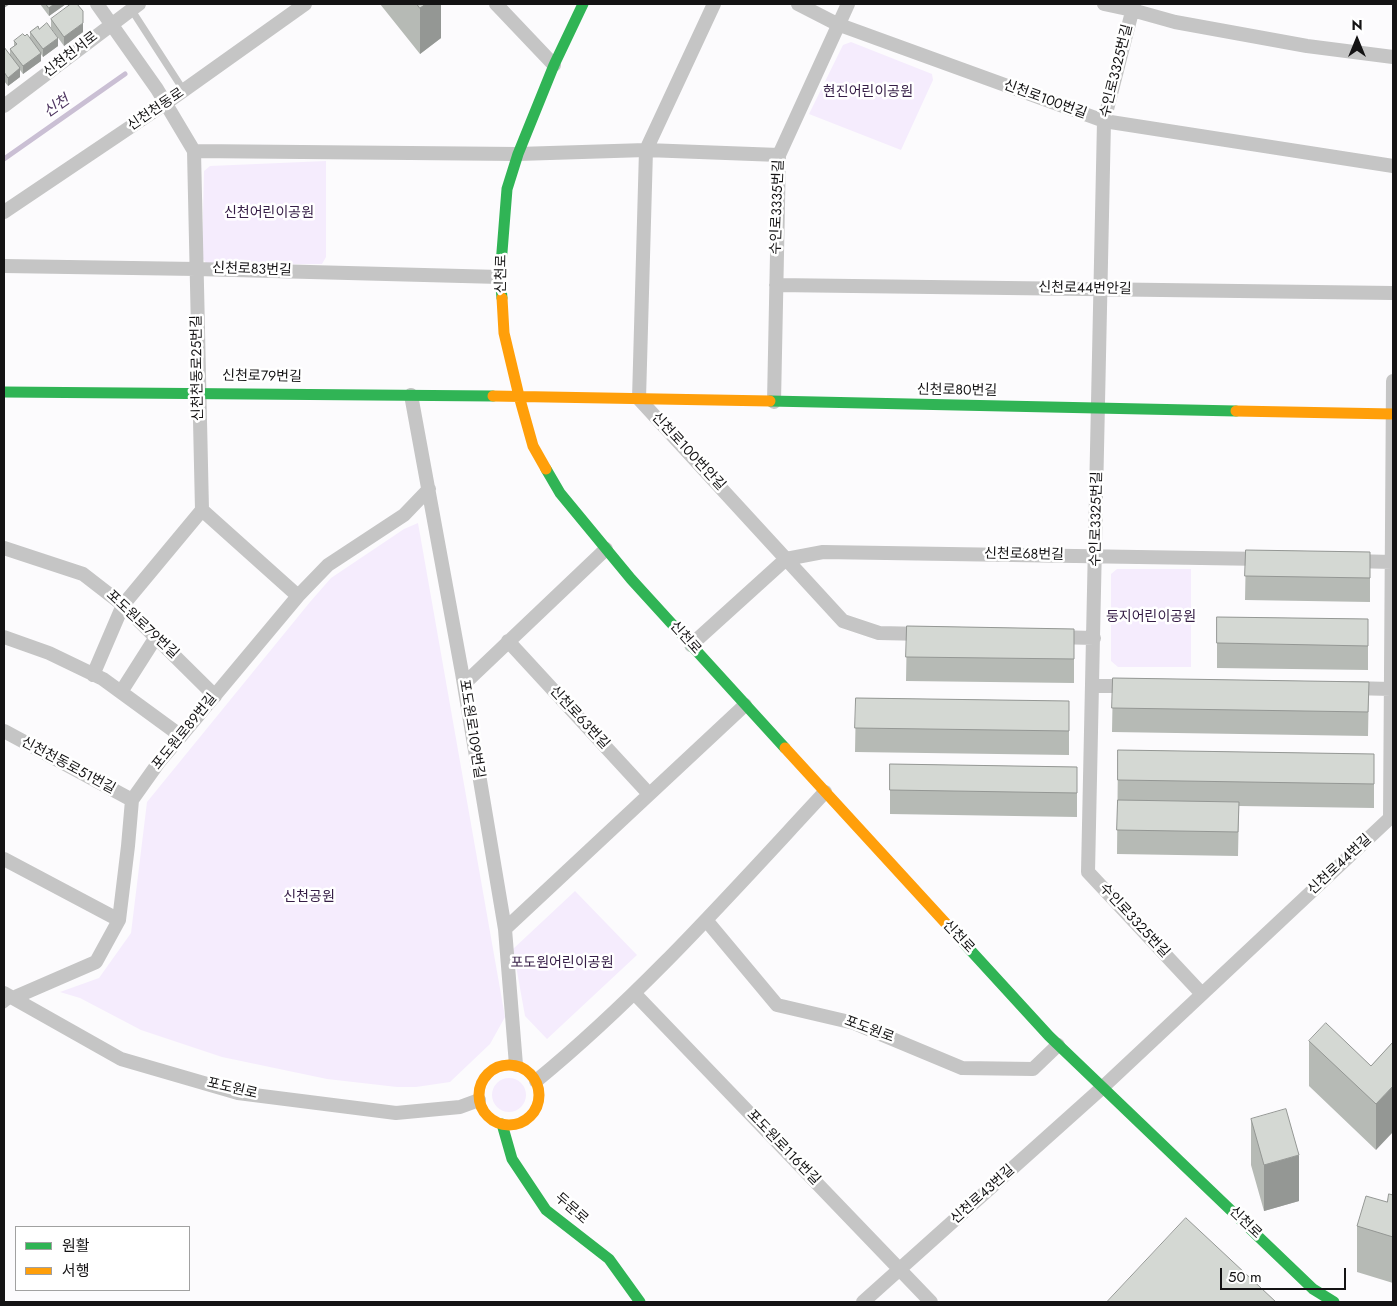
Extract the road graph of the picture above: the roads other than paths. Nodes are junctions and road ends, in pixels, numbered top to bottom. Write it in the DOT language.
graph roads {
  1 [pos="97,4"];
  2 [pos="305,4"];
  3 [pos="496,4"];
  4 [pos="583,4"];
  5 [pos="714,4"];
  6 [pos="798,4"];
  7 [pos="848,4"];
  8 [pos="1104,4"];
  9 [pos="135,6"];
  10 [pos="1133,7"];
  11 [pos="837,24"];
  12 [pos="116,29"];
  13 [pos="1393,57"];
  14 [pos="554,65"];
  15 [pos="184,91"];
  16 [pos="166,103"];
  17 [pos="4,106"];
  18 [pos="1104,121"];
  19 [pos="646,150"];
  20 [pos="194,151"];
  21 [pos="518,154"];
  22 [pos="779,155"];
  23 [pos="1393,166"];
  24 [pos="4,212"];
  25 [pos="4,266"];
  26 [pos="196,268"];
  27 [pos="500,277"];
  28 [pos="776,285"];
  29 [pos="1101,290"];
  30 [pos="1393,293"];
  31 [pos="1393,381"];
  32 [pos="4,392"];
  33 [pos="199,392"];
  34 [pos="411,395"];
  35 [pos="519,396"];
  36 [pos="639,399"];
  37 [pos="774,402"];
  38 [pos="1099,409"];
  39 [pos="1393,414"];
  40 [pos="429,490"];
  41 [pos="202,510"];
  42 [pos="4,548"];
  43 [pos="606,549"];
  44 [pos="1096,555"];
  45 [pos="786,559"];
  46 [pos="1276,559"];
  47 [pos="1344,561"];
  48 [pos="1392,562"];
  49 [pos="298,596"];
  50 [pos="123,605"];
  51 [pos="938,634"];
  52 [pos="1045,636"];
  53 [pos="4,637"];
  54 [pos="156,637"];
  55 [pos="1094,638"];
  56 [pos="508,642"];
  57 [pos="691,645"];
  58 [pos="92,675"];
  59 [pos="464,684"];
  60 [pos="1093,686"];
  61 [pos="1141,687"];
  62 [pos="1343,688"];
  63 [pos="1391,689"];
  64 [pos="121,692"];
  65 [pos="215,696"];
  66 [pos="745,704"];
  67 [pos="4,731"];
  68 [pos="181,736"];
  69 [pos="825,792"];
  70 [pos="649,794"];
  71 [pos="132,800"];
  72 [pos="1392,819"];
  73 [pos="4,859"];
  74 [pos="119,920"];
  75 [pos="706,920"];
  76 [pos="505,928"];
  77 [pos="634,993"];
  78 [pos="1202,994"];
  79 [pos="7,999"];
  80 [pos="1058,1045"];
  81 [pos="516,1065"];
  82 [pos="536,1081"];
  83 [pos="1103,1087"];
  84 [pos="479,1100"];
  85 [pos="502,1124"];
  86 [pos="900,1269"];
  87 [pos="640,1302"];
  88 [pos="863,1302"];
  89 [pos="931,1302"];
  90 [pos="1334,1302"];
  1 -- 12 [label="street, 신천천동로25번길"];
  2 -- 15 [label="street, 신천천동로"];
  3 -- 14 [label="street"];
  4 -- 14 [label="street, 신천로"];
  5 -- 19 [label="street"];
  6 -- 11 [label="street, 신천로100번길"];
  7 -- 11 [label="street, 수인로3335번길"];
  8 -- 10 [label="street"];
  9 -- 12 [label="street, 신천천서로"];
  9 -- 15 [label="lane"];
  10 -- 13 [label="street"];
  10 -- 18 [label="street, 수인로3325번길"];
  11 -- 18 [label="street, 신천로100번길"];
  11 -- 22 [label="street, 수인로3335번길"];
  12 -- 16 [label="street, 신천천동로25번길"];
  12 -- 17 [label="street, 신천천서로"];
  14 -- 21 [label="street, 신천로"];
  15 -- 16 [label="street, 신천천동로"];
  16 -- 20 [label="street, 신천천동로25번길"];
  16 -- 24 [label="street, 신천천동로"];
  18 -- 23 [label="street, 신천로100번길"];
  18 -- 29 [label="street, 수인로3325번길"];
  19 -- 21 [label="street"];
  19 -- 22 [label="street"];
  19 -- 36 [label="street"];
  20 -- 21 [label="street"];
  20 -- 26 [label="street, 신천천동로25번길"];
  21 -- 27 [label="street, 신천로"];
  22 -- 28 [label="street, 수인로3335번길"];
  25 -- 26 [label="street, 신천로83번길"];
  26 -- 27 [label="street, 신천로83번길"];
  26 -- 33 [label="street, 신천천동로25번길"];
  27 -- 35 [label="street, 신천로"];
  28 -- 29 [label="street, 신천로44번안길"];
  28 -- 37 [label="street, 수인로3335번길"];
  29 -- 30 [label="street, 신천로44번안길"];
  29 -- 38 [label="street, 수인로3325번길"];
  31 -- 39 [label="street, 신천로44번길"];
  32 -- 33 [label="street, 신천로79번길"];
  33 -- 34 [label="street, 신천로79번길"];
  33 -- 41 [label="street, 신천천동로25번길"];
  34 -- 35 [label="street, 신천로79번길"];
  34 -- 40 [label="street, 포도원로109번길"];
  35 -- 36 [label="street, 신천로80번길"];
  35 -- 43 [label="street, 신천로"];
  36 -- 37 [label="street, 신천로80번길"];
  36 -- 45 [label="street, 신천로100번안길"];
  37 -- 38 [label="street, 신천로80번길"];
  38 -- 39 [label="street, 신천로80번길"];
  38 -- 44 [label="street, 수인로3325번길"];
  39 -- 48 [label="street, 신천로44번길"];
  40 -- 49 [label="street, 포도원로89번길"];
  40 -- 59 [label="street, 포도원로109번길"];
  41 -- 49 [label="street"];
  41 -- 50 [label="street"];
  42 -- 50 [label="street, 포도원로79번길"];
  43 -- 56 [label="street"];
  43 -- 57 [label="street, 신천로"];
  44 -- 45 [label="street, 신천로68번길"];
  44 -- 46 [label="street, 신천로68번길"];
  44 -- 55 [label="street, 수인로3325번길"];
  45 -- 51 [label="street, 신천로100번안길"];
  45 -- 57 [label="street"];
  47 -- 48 [label="street"];
  48 -- 63 [label="street, 신천로44번길"];
  49 -- 65 [label="street, 포도원로89번길"];
  50 -- 54 [label="street, 포도원로79번길"];
  50 -- 58 [label="street"];
  52 -- 55 [label="street"];
  53 -- 58 [label="street"];
  54 -- 64 [label="street"];
  54 -- 65 [label="street, 포도원로79번길"];
  55 -- 60 [label="street, 수인로3325번길"];
  56 -- 59 [label="street"];
  56 -- 70 [label="street, 신천로63번길"];
  57 -- 66 [label="street, 신천로"];
  58 -- 64 [label="street"];
  59 -- 76 [label="street, 포도원로109번길"];
  60 -- 61 [label="street"];
  60 -- 78 [label="street, 수인로3325번길"];
  62 -- 63 [label="street"];
  63 -- 72 [label="street, 신천로44번길"];
  64 -- 68 [label="street"];
  65 -- 68 [label="street, 포도원로89번길"];
  66 -- 69 [label="street, 신천로"];
  66 -- 70 [label="street"];
  67 -- 71 [label="street, 신천천동로51번길"];
  68 -- 71 [label="street, 포도원로89번길"];
  69 -- 75 [label="street"];
  69 -- 80 [label="street, 신천로"];
  70 -- 76 [label="street"];
  71 -- 74 [label="street"];
  72 -- 78 [label="street, 신천로44번길"];
  73 -- 74 [label="street"];
  74 -- 79 [label="street"];
  75 -- 77 [label="street"];
  75 -- 80 [label="street, 포도원로"];
  76 -- 81 [label="street, 포도원로109번길"];
  77 -- 82 [label="street"];
  77 -- 86 [label="street, 포도원로116번길"];
  78 -- 83 [label="street, 신천로44번길"];
  79 -- 84 [label="street, 포도원로"];
  80 -- 83 [label="street, 신천로"];
  81 -- 82 [label="street"];
  81 -- 84 [label="street"];
  82 -- 85 [label="street"];
  83 -- 86 [label="street, 신천로43번길"];
  83 -- 90 [label="street, 신천로"];
  84 -- 85 [label="street"];
  85 -- 87 [label="street, 두문로"];
  86 -- 88 [label="street, 신천로43번길"];
  86 -- 89 [label="street, 포도원로116번길"];
}
